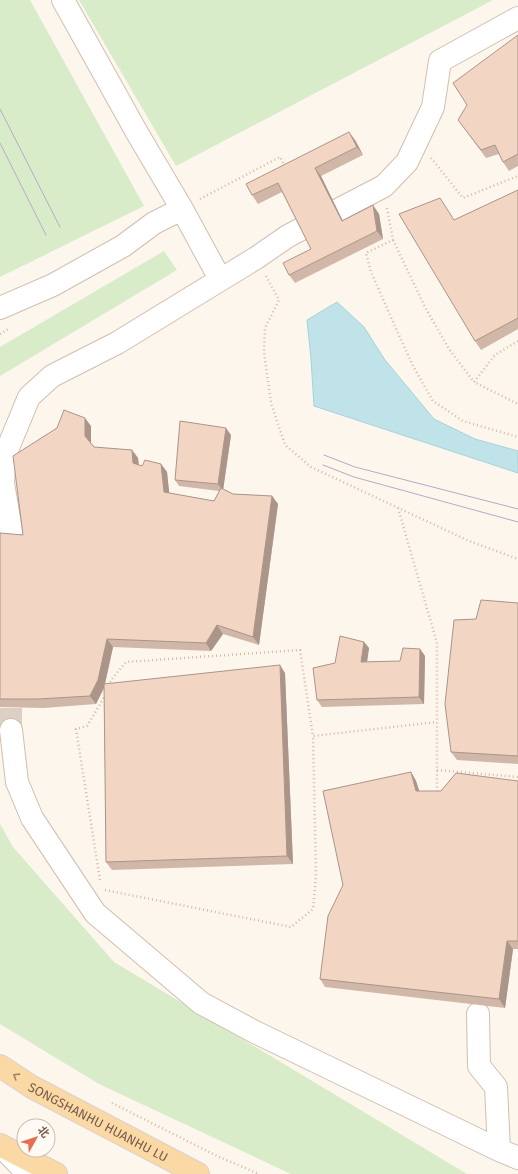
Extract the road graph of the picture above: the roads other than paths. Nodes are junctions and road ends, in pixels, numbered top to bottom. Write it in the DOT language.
graph roads {
  1 [pos="63,0"];
  2 [pos="518,18"];
  3 [pos="182,209"];
  4 [pos="220,279"];
  5 [pos="0,308"];
  6 [pos="12,536"];
  7 [pos="11,730"];
  8 [pos="478,1014"];
  9 [pos="0,1066"];
  10 [pos="0,1145"];
  11 [pos="508,1154"];
  12 [pos="28,1174"];
  13 [pos="56,1174"];
  14 [pos="198,1174"];
  1 -- 3 [label="street"];
  2 -- 4 [label="street"];
  3 -- 4 [label="street"];
  3 -- 5 [label="street"];
  4 -- 6 [label="street"];
  7 -- 11 [label="street"];
  8 -- 11 [label="street"];
  14 -- 9 [label="main road, SONGSHANHU HUANHU LU, one-way"];
  10 -- 12 [label="street"];
  10 -- 13 [label="main road"];
}
